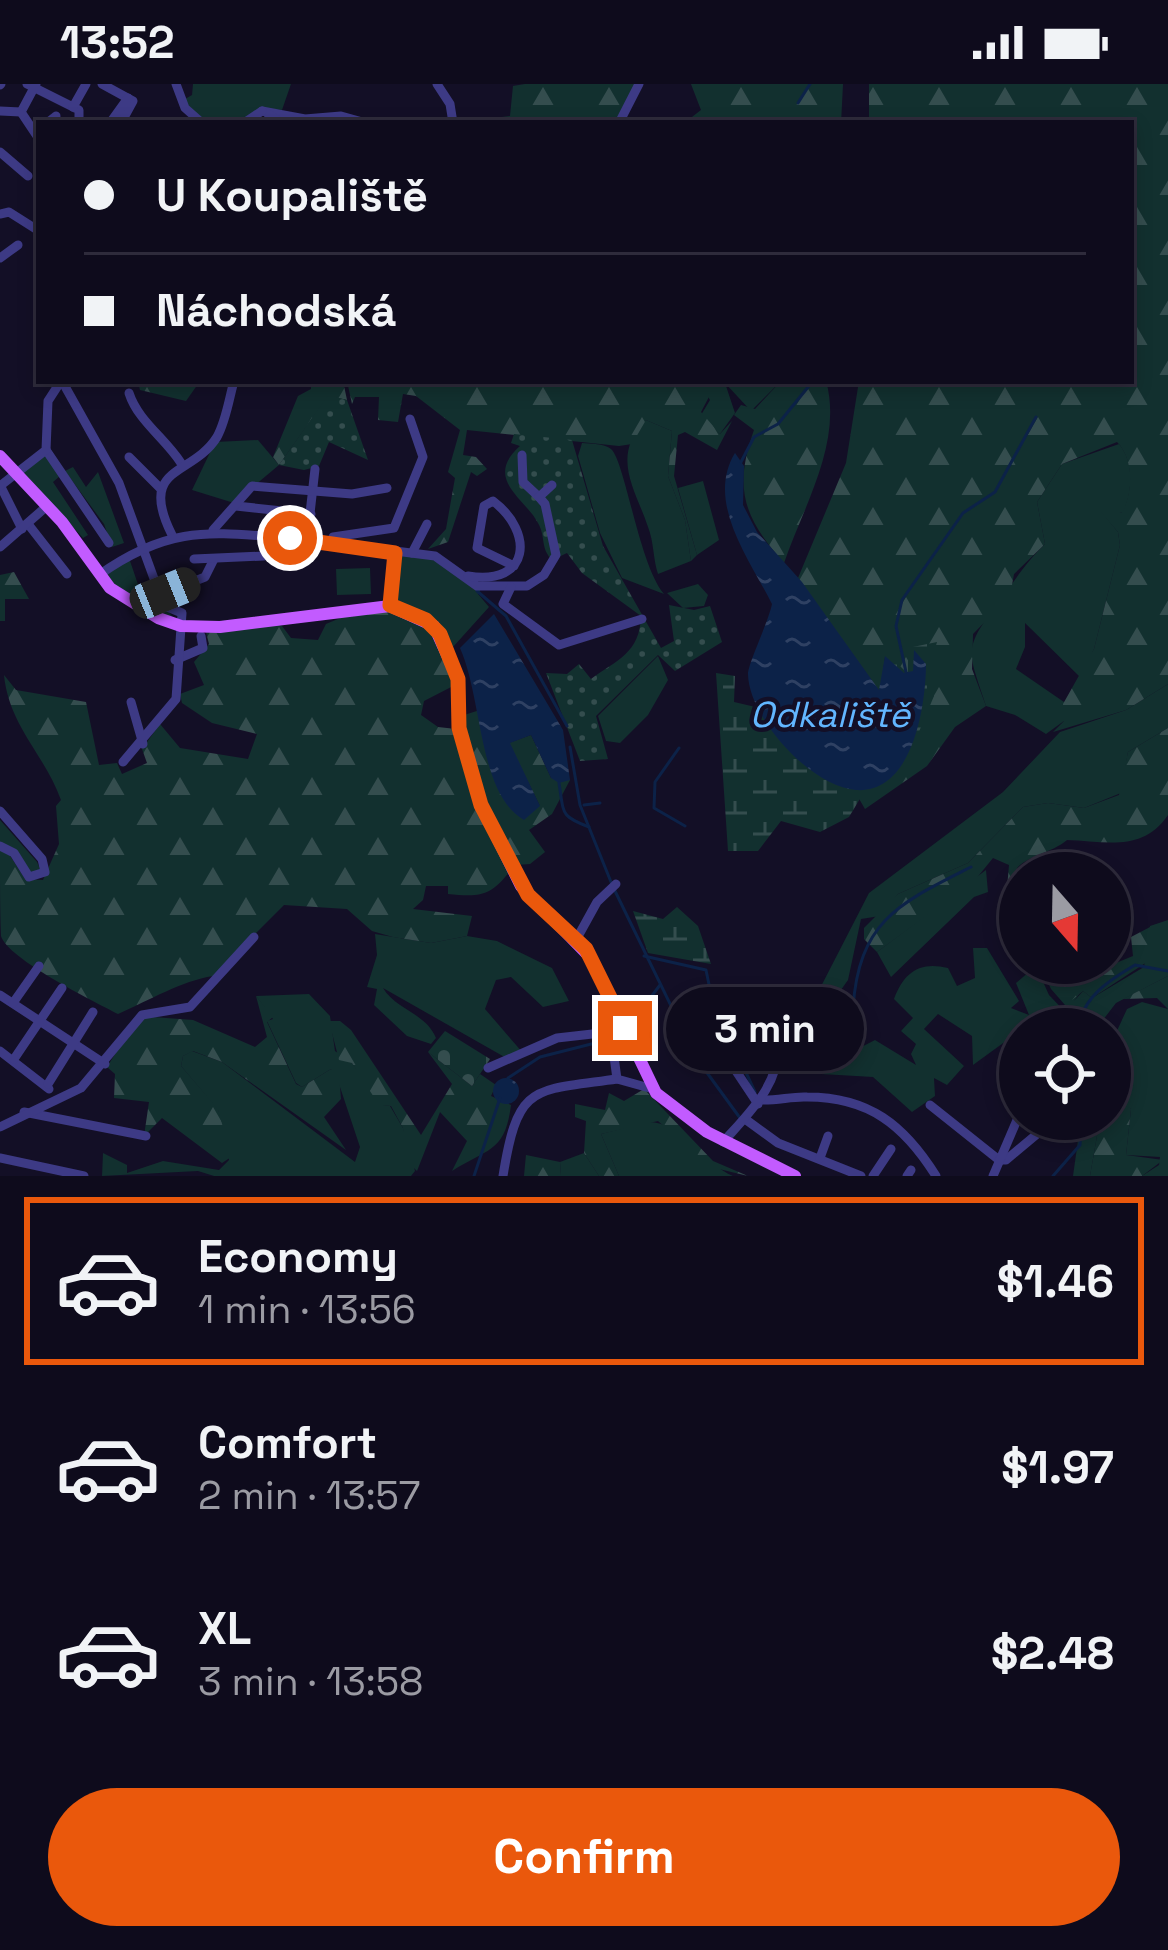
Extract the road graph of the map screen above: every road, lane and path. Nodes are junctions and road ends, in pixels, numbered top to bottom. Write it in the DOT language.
graph roads {
  1 [pos="86,84"];
  2 [pos="176,84"];
  3 [pos="437,84"];
  4 [pos="639,84"];
  5 [pos="32,85"];
  6 [pos="109,86"];
  7 [pos="128,98"];
  8 [pos="70,105"];
  9 [pos="0,111"];
  10 [pos="262,111"];
  11 [pos="21,112"];
  12 [pos="80,120"];
  13 [pos="112,120"];
  14 [pos="123,120"];
  15 [pos="199,120"];
  16 [pos="248,120"];
  17 [pos="277,120"];
  18 [pos="355,120"];
  19 [pos="453,120"];
  20 [pos="621,120"];
  21 [pos="36,133"];
  22 [pos="0,152"];
  23 [pos="26,175"];
  24 [pos="0,214"];
  25 [pos="36,229"];
  26 [pos="18,245"];
  27 [pos="0,258"];
  28 [pos="60,384"];
  29 [pos="64,384"];
  30 [pos="233,384"];
  31 [pos="129,393"];
  32 [pos="410,418"];
  33 [pos="46,450"];
  34 [pos="522,455"];
  35 [pos="0,456"];
  36 [pos="129,457"];
  37 [pos="181,463"];
  38 [pos="315,469"];
  39 [pos="14,475"];
  40 [pos="0,485"];
  41 [pos="552,485"];
  42 [pos="387,488"];
  43 [pos="161,489"];
  44 [pos="313,493"];
  45 [pos="539,497"];
  46 [pos="46,506"];
  47 [pos="236,506"];
  48 [pos="311,514"];
  49 [pos="427,524"];
  50 [pos="25,526"];
  51 [pos="213,530"];
  52 [pos="172,535"];
  53 [pos="308,540"];
  54 [pos="110,543"];
  55 [pos="0,547"];
  56 [pos="140,547"];
  57 [pos="395,553"];
  58 [pos="412,553"];
  59 [pos="264,556"];
  60 [pos="214,559"];
  61 [pos="194,560"];
  62 [pos="514,566"];
  63 [pos="68,574"];
  64 [pos="99,574"];
  65 [pos="463,575"];
  66 [pos="511,587"];
  67 [pos="160,595"];
  68 [pos="390,605"];
  69 [pos="642,619"];
  70 [pos="181,626"];
  71 [pos="201,636"];
  72 [pos="175,660"];
  73 [pos="131,702"];
  74 [pos="143,744"];
  75 [pos="123,762"];
  76 [pos="0,811"];
  77 [pos="0,846"];
  78 [pos="614,886"];
  79 [pos="254,937"];
  80 [pos="576,940"];
  81 [pos="39,966"];
  82 [pos="62,988"];
  83 [pos="605,988"];
  84 [pos="0,995"];
  85 [pos="13,1003"];
  86 [pos="93,1012"];
  87 [pos="40,1021"];
  88 [pos="610,1032"];
  89 [pos="778,1040"];
  90 [pos="73,1043"];
  91 [pos="0,1051"];
  92 [pos="14,1059"];
  93 [pos="728,1059"];
  94 [pos="105,1064"];
  95 [pos="488,1068"];
  96 [pos="617,1079"];
  97 [pos="48,1084"];
  98 [pos="653,1089"];
  99 [pos="53,1100"];
  100 [pos="759,1102"];
  101 [pos="930,1106"];
  102 [pos="25,1112"];
  103 [pos="745,1119"];
  104 [pos="0,1127"];
  105 [pos="146,1136"];
  106 [pos="828,1136"];
  107 [pos="1008,1140"];
  108 [pos="1030,1140"];
  109 [pos="723,1142"];
  110 [pos="891,1149"];
  111 [pos="0,1158"];
  112 [pos="820,1158"];
  113 [pos="999,1160"];
  114 [pos="84,1176"];
  115 [pos="503,1176"];
  116 [pos="795,1176"];
  117 [pos="861,1176"];
  118 [pos="873,1176"];
  119 [pos="936,1176"];
  120 [pos="994,1176"];
  1 -- 8 [label="street"];
  2 -- 15 [label="street"];
  3 -- 19 [label="street"];
  4 -- 20 [label="street"];
  5 -- 8 [label="street"];
  5 -- 11 [label="street"];
  6 -- 7 [label="street"];
  7 -- 13 [label="street"];
  7 -- 14 [label="street"];
  8 -- 12 [label="street"];
  9 -- 11 [label="street"];
  10 -- 16 [label="street"];
  10 -- 17 [label="street"];
  10 -- 18 [label="street"];
  11 -- 21 [label="street"];
  22 -- 23 [label="street"];
  24 -- 25 [label="street"];
  26 -- 27 [label="street"];
  28 -- 33 [label="street"];
  29 -- 56 [label="street"];
  30 -- 37 [label="street"];
  31 -- 37 [label="street"];
  32 -- 53 [label="street"];
  33 -- 39 [label="street"];
  33 -- 54 [label="street"];
  34 -- 45 [label="street"];
  35 -- 39 [label="main road"];
  36 -- 43 [label="street"];
  37 -- 43 [label="street"];
  38 -- 44 [label="street"];
  39 -- 40 [label="street"];
  39 -- 46 [label="main road"];
  40 -- 50 [label="street"];
  41 -- 45 [label="street"];
  42 -- 44 [label="street"];
  43 -- 52 [label="street"];
  44 -- 47 [label="street"];
  44 -- 48 [label="street"];
  45 -- 66 [label="street"];
  46 -- 50 [label="street"];
  46 -- 64 [label="main road"];
  47 -- 48 [label="street"];
  47 -- 51 [label="street"];
  48 -- 53 [label="street"];
  49 -- 58 [label="street"];
  50 -- 55 [label="street"];
  50 -- 63 [label="street"];
  51 -- 52 [label="street"];
  51 -- 53 [label="street"];
  52 -- 56 [label="street"];
  53 -- 57 [label="street"];
  56 -- 64 [label="street"];
  56 -- 67 [label="street"];
  57 -- 58 [label="street"];
  57 -- 68 [label="street"];
  58 -- 65 [label="street"];
  59 -- 60 [label="street"];
  60 -- 61 [label="street"];
  60 -- 67 [label="street"];
  62 -- 62 [label="street"];
  62 -- 65 [label="street"];
  64 -- 70 [label="main road"];
  65 -- 66 [label="street"];
  66 -- 69 [label="street"];
  67 -- 70 [label="street"];
  68 -- 70 [label="main road"];
  68 -- 80 [label="main road"];
  70 -- 72 [label="street"];
  71 -- 72 [label="street"];
  72 -- 74 [label="street"];
  73 -- 74 [label="street"];
  74 -- 75 [label="street"];
  76 -- 77 [label="street"];
  78 -- 80 [label="street"];
  79 -- 94 [label="street"];
  80 -- 83 [label="main road"];
  81 -- 85 [label="street"];
  82 -- 87 [label="street"];
  83 -- 88 [label="street"];
  83 -- 98 [label="main road"];
  84 -- 85 [label="street"];
  85 -- 87 [label="street"];
  86 -- 90 [label="street"];
  87 -- 90 [label="street"];
  87 -- 92 [label="street"];
  88 -- 95 [label="street"];
  88 -- 96 [label="street"];
  89 -- 100 [label="street"];
  90 -- 94 [label="street"];
  90 -- 97 [label="street"];
  91 -- 92 [label="street"];
  92 -- 97 [label="street"];
  93 -- 100 [label="street"];
  94 -- 99 [label="street"];
  96 -- 98 [label="street"];
  96 -- 115 [label="street"];
  97 -- 99 [label="street"];
  98 -- 109 [label="main road"];
  99 -- 102 [label="street"];
  100 -- 103 [label="street"];
  100 -- 119 [label="street"];
  101 -- 113 [label="street"];
  102 -- 104 [label="street"];
  102 -- 105 [label="street"];
  103 -- 109 [label="street"];
  103 -- 112 [label="street"];
  106 -- 112 [label="street"];
  107 -- 113 [label="street"];
  108 -- 113 [label="street"];
  109 -- 116 [label="main road"];
  110 -- 118 [label="street"];
  111 -- 114 [label="street"];
  112 -- 117 [label="street"];
  113 -- 120 [label="street"];
}
